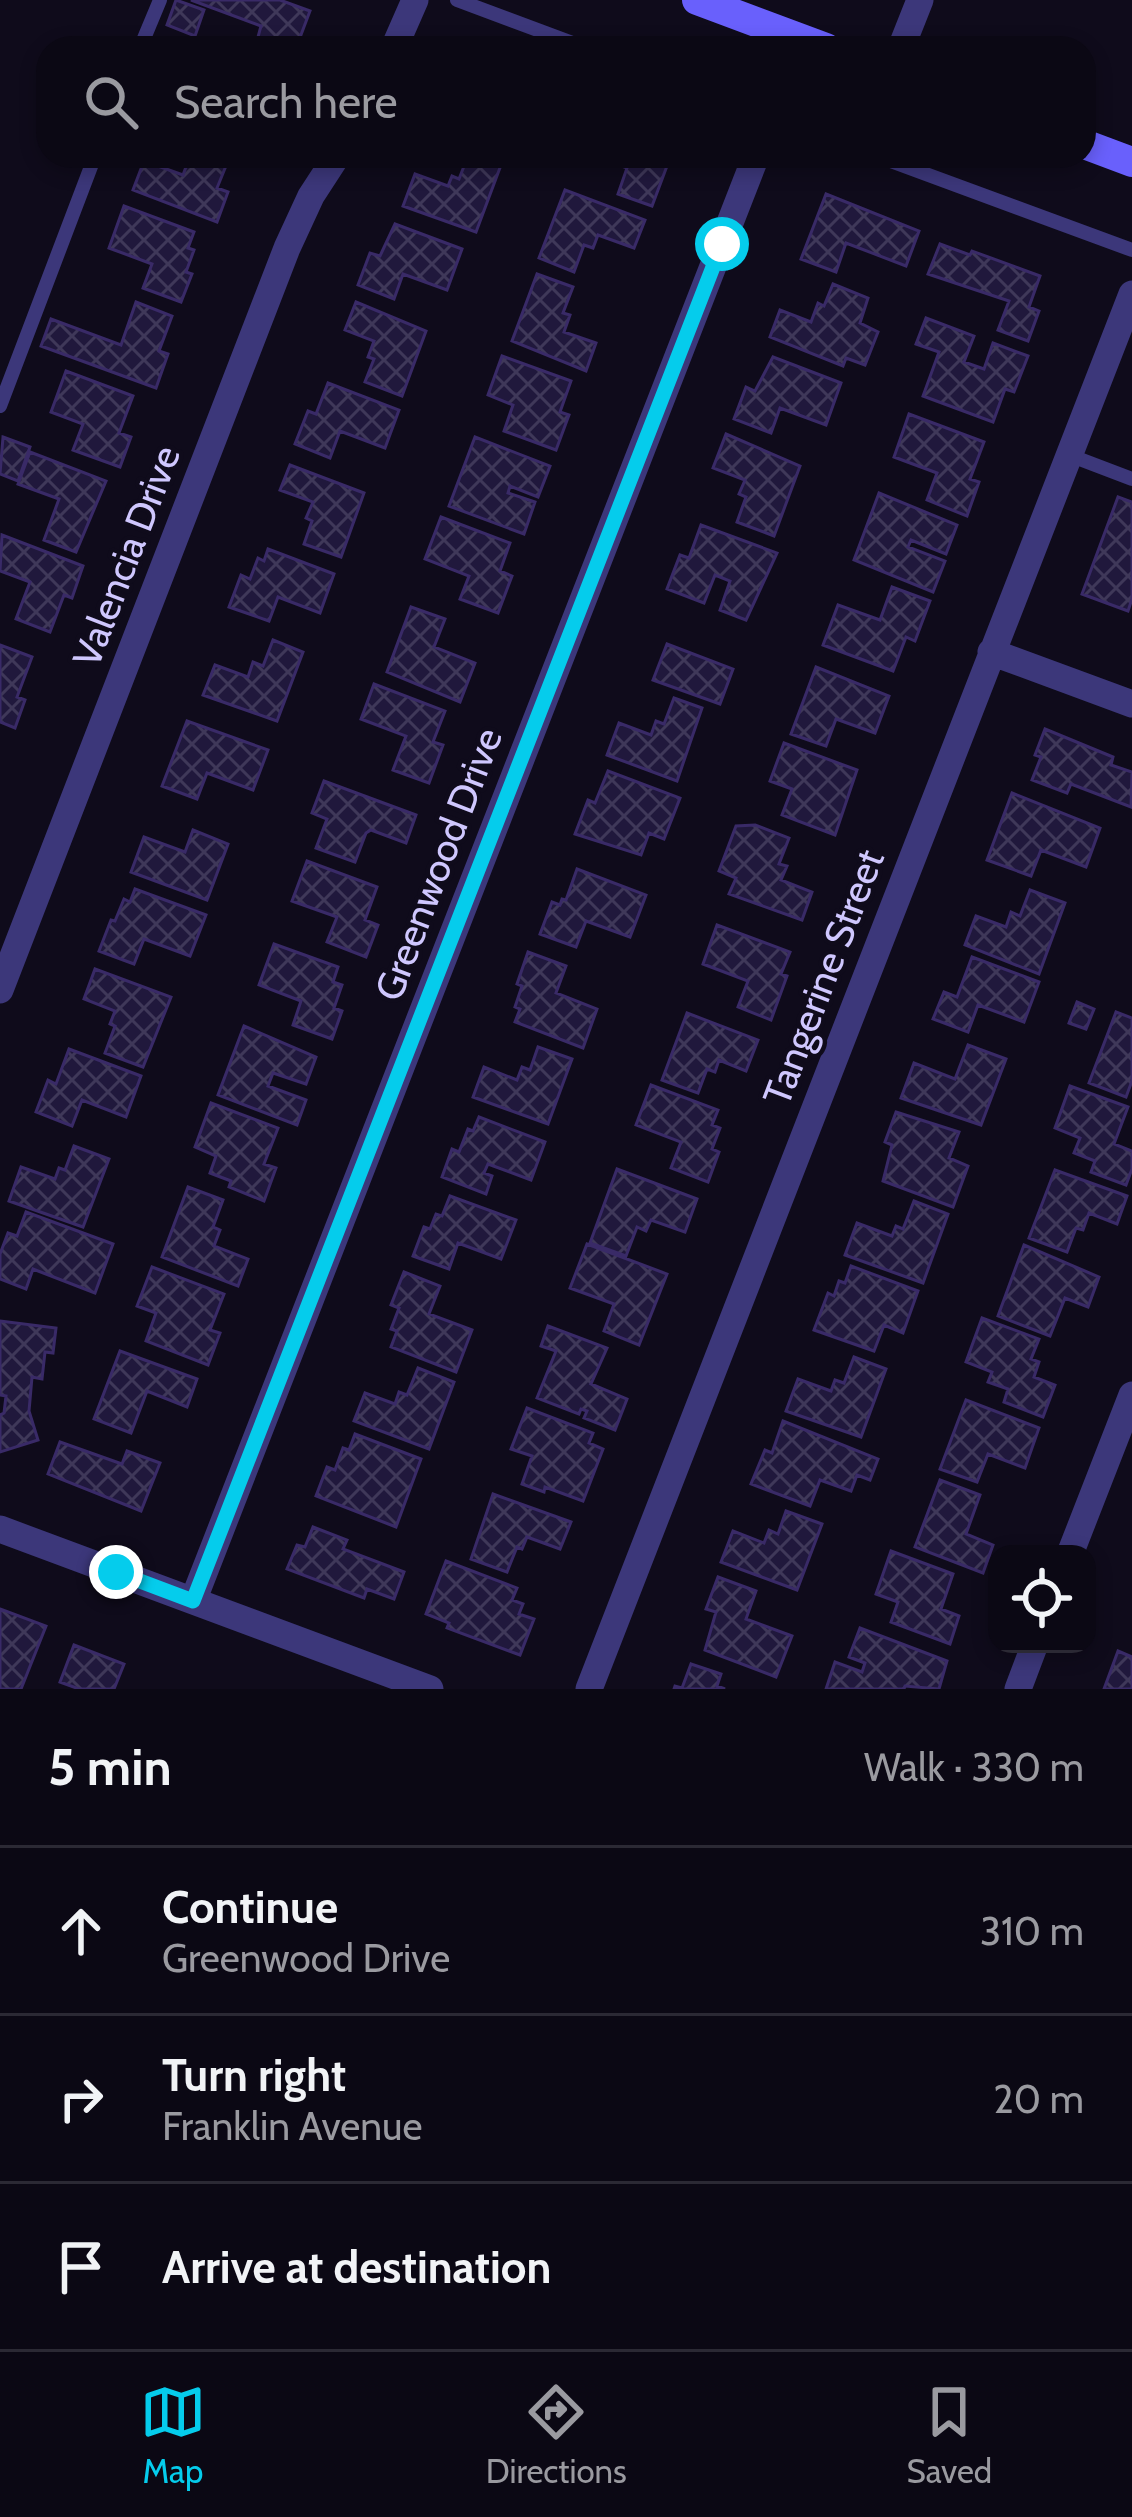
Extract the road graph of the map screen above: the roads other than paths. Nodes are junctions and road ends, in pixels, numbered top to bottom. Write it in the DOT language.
graph roads {
  1 [pos="160,0"];
  2 [pos="414,0"];
  3 [pos="457,0"];
  4 [pos="697,0"];
  5 [pos="920,0"];
  6 [pos="145,36"];
  7 [pos="399,36"];
  8 [pos="554,36"];
  9 [pos="794,36"];
  10 [pos="906,36"];
  11 [pos="1096,148"];
  12 [pos="1132,162"];
  13 [pos="90,168"];
  14 [pos="329,168"];
  15 [pos="751,168"];
  16 [pos="910,168"];
  17 [pos="1132,250"];
  18 [pos="1132,294"];
  19 [pos="0,406"];
  20 [pos="1069,455"];
  21 [pos="1132,478"];
  22 [pos="991,652"];
  23 [pos="1132,704"];
  24 [pos="0,990"];
  25 [pos="1132,1395"];
  26 [pos="0,1529"];
  27 [pos="1074,1545"];
  28 [pos="193,1601"];
  29 [pos="1032,1653"];
  30 [pos="430,1689"];
  31 [pos="589,1689"];
  32 [pos="1018,1689"];
  1 -- 6 [label="lane"];
  2 -- 7 [label="street"];
  3 -- 8 [label="lane"];
  4 -- 9 [label="main road"];
  5 -- 10 [label="street"];
  11 -- 12 [label="main road"];
  13 -- 19 [label="lane"];
  14 -- 24 [label="street, Valencia Drive"];
  15 -- 28 [label="street, Greenwood Drive"];
  16 -- 17 [label="lane"];
  18 -- 20 [label="street, Tangerine Street"];
  20 -- 21 [label="lane"];
  20 -- 22 [label="street, Tangerine Street"];
  22 -- 23 [label="street"];
  22 -- 31 [label="street, Tangerine Street"];
  25 -- 27 [label="street"];
  26 -- 28 [label="street"];
  28 -- 30 [label="street"];
  29 -- 32 [label="street"];
}
